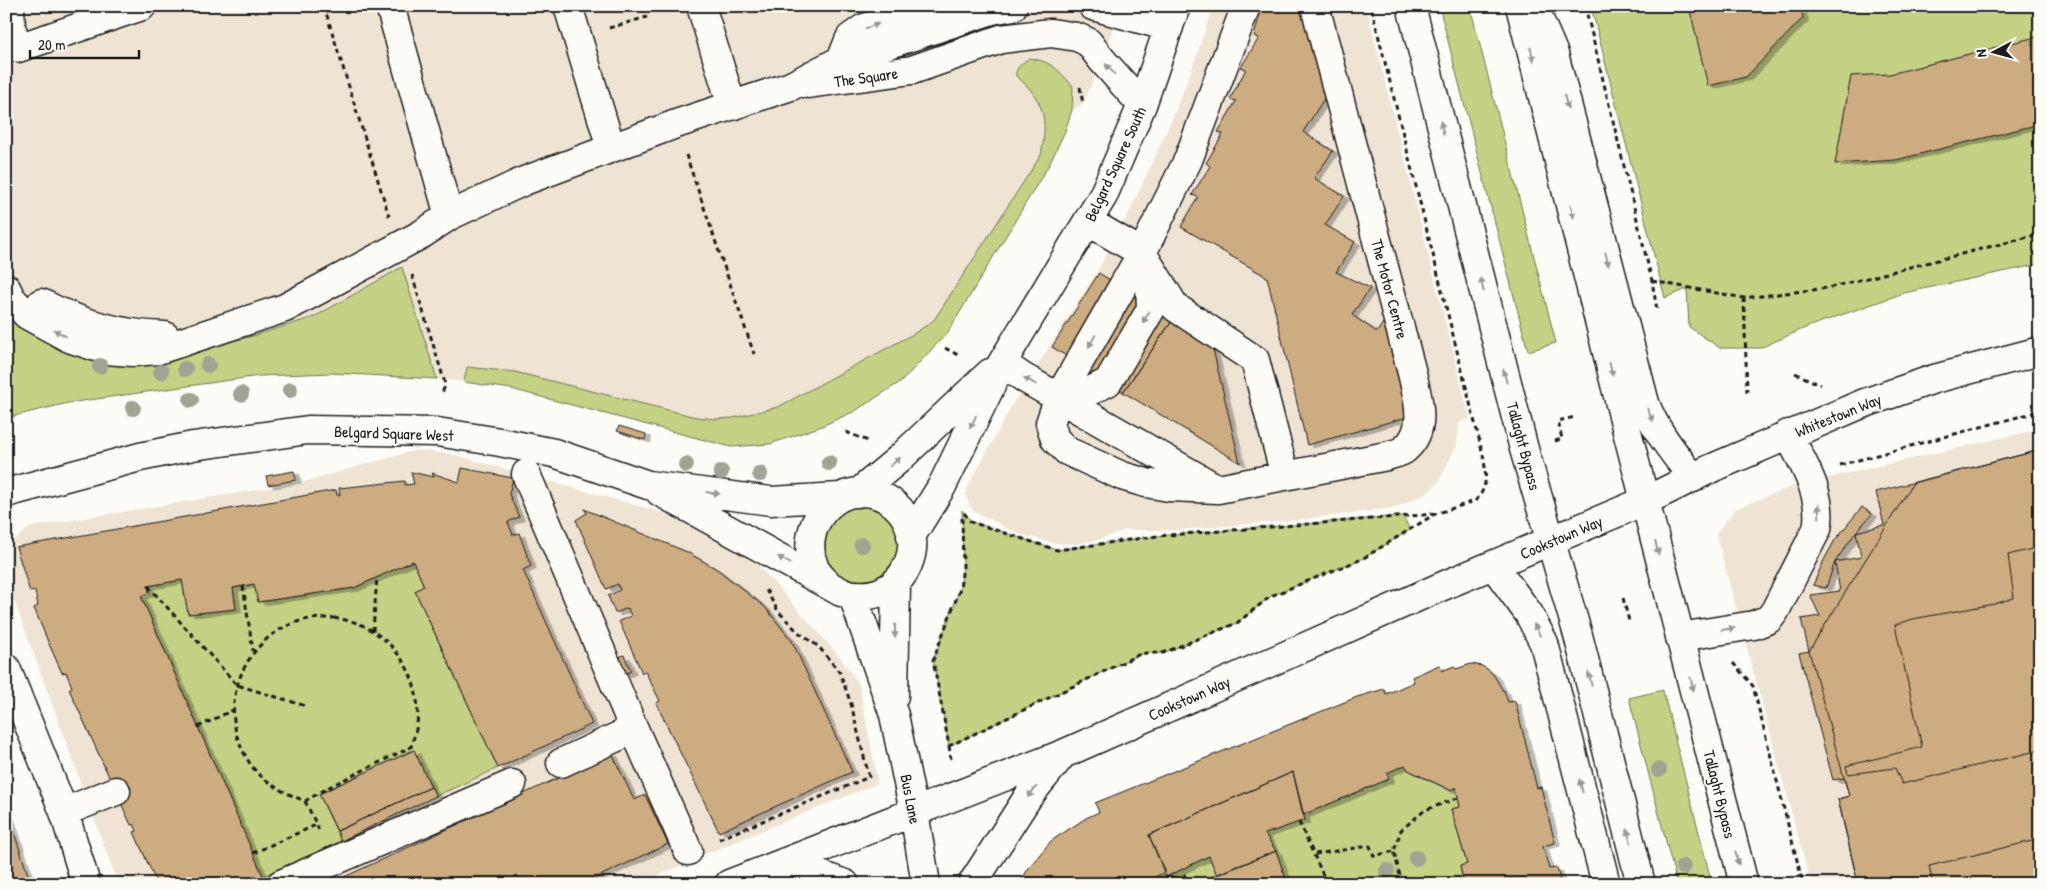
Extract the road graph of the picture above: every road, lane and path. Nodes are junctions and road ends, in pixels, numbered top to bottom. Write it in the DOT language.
graph roads {
  1 [pos="10,6"];
  2 [pos="142,6"];
  3 [pos="324,6"];
  4 [pos="390,6"];
  5 [pos="568,6"];
  6 [pos="700,6"];
  7 [pos="935,6"];
  8 [pos="964,6"];
  9 [pos="1093,6"];
  10 [pos="1246,6"];
  11 [pos="1315,6"];
  12 [pos="1371,6"];
  13 [pos="1411,6"];
  14 [pos="1520,6"];
  15 [pos="1533,6"];
  16 [pos="1585,6"];
  17 [pos="1003,8"];
  18 [pos="647,17"];
  19 [pos="1172,17"];
  20 [pos="600,30"];
  21 [pos="841,60"];
  22 [pos="790,86"];
  23 [pos="1142,105"];
  24 [pos="732,106"];
  25 [pos="612,148"];
  26 [pos="684,151"];
  27 [pos="450,216"];
  28 [pos="391,221"];
  29 [pos="1089,222"];
  30 [pos="2040,234"];
  31 [pos="1142,253"];
  32 [pos="411,272"];
  33 [pos="6,277"];
  34 [pos="1652,281"];
  35 [pos="6,288"];
  36 [pos="1744,298"];
  37 [pos="1658,318"];
  38 [pos="206,334"];
  39 [pos="945,348"];
  40 [pos="2040,351"];
  41 [pos="754,354"];
  42 [pos="966,360"];
  43 [pos="1002,362"];
  44 [pos="444,380"];
  45 [pos="442,386"];
  46 [pos="1747,392"];
  47 [pos="442,393"];
  48 [pos="1059,397"];
  49 [pos="2040,411"];
  50 [pos="1576,417"];
  51 [pos="846,432"];
  52 [pos="1788,434"];
  53 [pos="1547,443"];
  54 [pos="875,444"];
  55 [pos="1490,458"];
  56 [pos="1484,459"];
  57 [pos="1835,466"];
  58 [pos="526,474"];
  59 [pos="1285,476"];
  60 [pos="1693,478"];
  61 [pos="648,485"];
  62 [pos="1218,489"];
  63 [pos="6,492"];
  64 [pos="849,495"];
  65 [pos="1645,501"];
  66 [pos="962,510"];
  67 [pos="912,536"];
  68 [pos="1550,541"];
  69 [pos="1494,566"];
  70 [pos="377,577"];
  71 [pos="896,582"];
  72 [pos="827,584"];
  73 [pos="148,586"];
  74 [pos="243,586"];
  75 [pos="764,587"];
  76 [pos="853,596"];
  77 [pos="1623,598"];
  78 [pos="1629,621"];
  79 [pos="373,632"];
  80 [pos="1680,636"];
  81 [pos="253,652"];
  82 [pos="6,668"];
  83 [pos="237,685"];
  84 [pos="1753,686"];
  85 [pos="306,706"];
  86 [pos="232,710"];
  87 [pos="894,715"];
  88 [pos="198,727"];
  89 [pos="634,729"];
  90 [pos="949,746"];
  91 [pos="1063,754"];
  92 [pos="951,760"];
  93 [pos="561,762"];
  94 [pos="512,784"];
  95 [pos="116,792"];
  96 [pos="1458,798"];
  97 [pos="64,812"];
  98 [pos="914,812"];
  99 [pos="1299,822"];
  100 [pos="316,825"];
  101 [pos="688,851"];
  102 [pos="1394,851"];
  103 [pos="253,853"];
  104 [pos="1315,854"];
  105 [pos="784,862"];
  106 [pos="1184,874"];
  107 [pos="86,884"];
  108 [pos="281,884"];
  109 [pos="729,884"];
  110 [pos="844,884"];
  111 [pos="926,884"];
  112 [pos="972,884"];
  113 [pos="1187,884"];
  114 [pos="1327,884"];
  115 [pos="1402,884"];
  116 [pos="1606,884"];
  117 [pos="1641,884"];
  118 [pos="1744,884"];
  119 [pos="1803,884"];
  1 -- 2 [label="street"];
  3 -- 28 [label="path"];
  4 -- 27 [label="street"];
  5 -- 25 [label="street"];
  6 -- 24 [label="street"];
  21 -- 7 [label="street, one-way"];
  8 -- 17 [label="street"];
  9 -- 19 [label="street"];
  10 -- 31 [label="street"];
  11 -- 59 [label="street, The Motor Centre"];
  12 -- 56 [label="path"];
  68 -- 13 [label="street, Tallaght Bypass, one-way"];
  14 -- 65 [label="street, Tallaght Bypass, one-way"];
  15 -- 60 [label="street, one-way"];
  16 -- 34 [label="path"];
  17 -- 21 [label="street, The Square"];
  18 -- 20 [label="path"];
  19 -- 23 [label="street, Belgard Square South"];
  21 -- 22 [label="street, The Square"];
  23 -- 22 [label="street, The Square, one-way"];
  22 -- 24 [label="street"];
  23 -- 29 [label="street, Belgard Square South"];
  24 -- 25 [label="street"];
  25 -- 27 [label="street"];
  26 -- 41 [label="path"];
  27 -- 38 [label="street"];
  29 -- 31 [label="street"];
  29 -- 43 [label="street, Belgard Square South"];
  30 -- 36 [label="path"];
  31 -- 48 [label="street, one-way"];
  31 -- 59 [label="street"];
  32 -- 44 [label="path"];
  33 -- 38 [label="street"];
  34 -- 36 [label="path"];
  34 -- 37 [label="path"];
  38 -- 35 [label="street, one-way"];
  36 -- 46 [label="path"];
  39 -- 42 [label="path"];
  40 -- 52 [label="street, Whitestown Way"];
  48 -- 43 [label="street, one-way"];
  64 -- 43 [label="street, Belgard Square South, one-way"];
  43 -- 67 [label="street, Belgard Square South, one-way"];
  44 -- 45 [label="path"];
  44 -- 47 [label="path"];
  48 -- 62 [label="street"];
  48 -- 62 [label="street, The Motor Centre"];
  49 -- 57 [label="path"];
  50 -- 53 [label="path"];
  51 -- 54 [label="path"];
  52 -- 60 [label="street, Whitestown Way"];
  80 -- 52 [label="street, one-way"];
  55 -- 56 [label="path"];
  56 -- 90 [label="path"];
  58 -- 89 [label="street"];
  59 -- 62 [label="street, The Motor Centre"];
  60 -- 65 [label="street, Whitestown Way"];
  61 -- 63 [label="street, Belgard Square West"];
  61 -- 64 [label="street, Belgard Square West, one-way"];
  72 -- 61 [label="street, one-way"];
  64 -- 67 [label="street"];
  64 -- 72 [label="street"];
  65 -- 68 [label="street, Cookstown Way"];
  65 -- 80 [label="street, Tallaght Bypass, one-way"];
  66 -- 90 [label="path"];
  67 -- 71 [label="street"];
  68 -- 69 [label="street, Cookstown Way"];
  117 -- 68 [label="street, Tallaght Bypass, one-way"];
  69 -- 91 [label="street, Cookstown Way"];
  116 -- 69 [label="street, one-way"];
  70 -- 79 [label="path"];
  71 -- 76 [label="street"];
  71 -- 87 [label="street, Bus Lane, one-way"];
  72 -- 76 [label="street"];
  73 -- 83 [label="path"];
  74 -- 81 [label="path"];
  75 -- 101 [label="path"];
  76 -- 87 [label="street, Bus Lane"];
  77 -- 78 [label="path"];
  79 -- 81 [label="path"];
  79 -- 86 [label="path"];
  80 -- 118 [label="street, Tallaght Bypass, one-way"];
  81 -- 83 [label="path"];
  82 -- 97 [label="street"];
  83 -- 85 [label="path"];
  83 -- 86 [label="path"];
  84 -- 119 [label="path"];
  86 -- 88 [label="path"];
  87 -- 98 [label="street, Bus Lane"];
  89 -- 93 [label="street"];
  89 -- 101 [label="street"];
  90 -- 92 [label="path"];
  91 -- 98 [label="street, Cookstown Way"];
  91 -- 112 [label="street, one-way"];
  94 -- 108 [label="street"];
  95 -- 97 [label="street"];
  96 -- 102 [label="path"];
  97 -- 107 [label="street"];
  98 -- 105 [label="street, Cookstown Way"];
  98 -- 111 [label="street, Bus Lane"];
  99 -- 104 [label="path"];
  100 -- 103 [label="path"];
  102 -- 104 [label="path"];
  102 -- 115 [label="path"];
  104 -- 114 [label="path"];
  105 -- 109 [label="street, Cookstown Way"];
  105 -- 110 [label="street"];
  106 -- 113 [label="path"];
}
